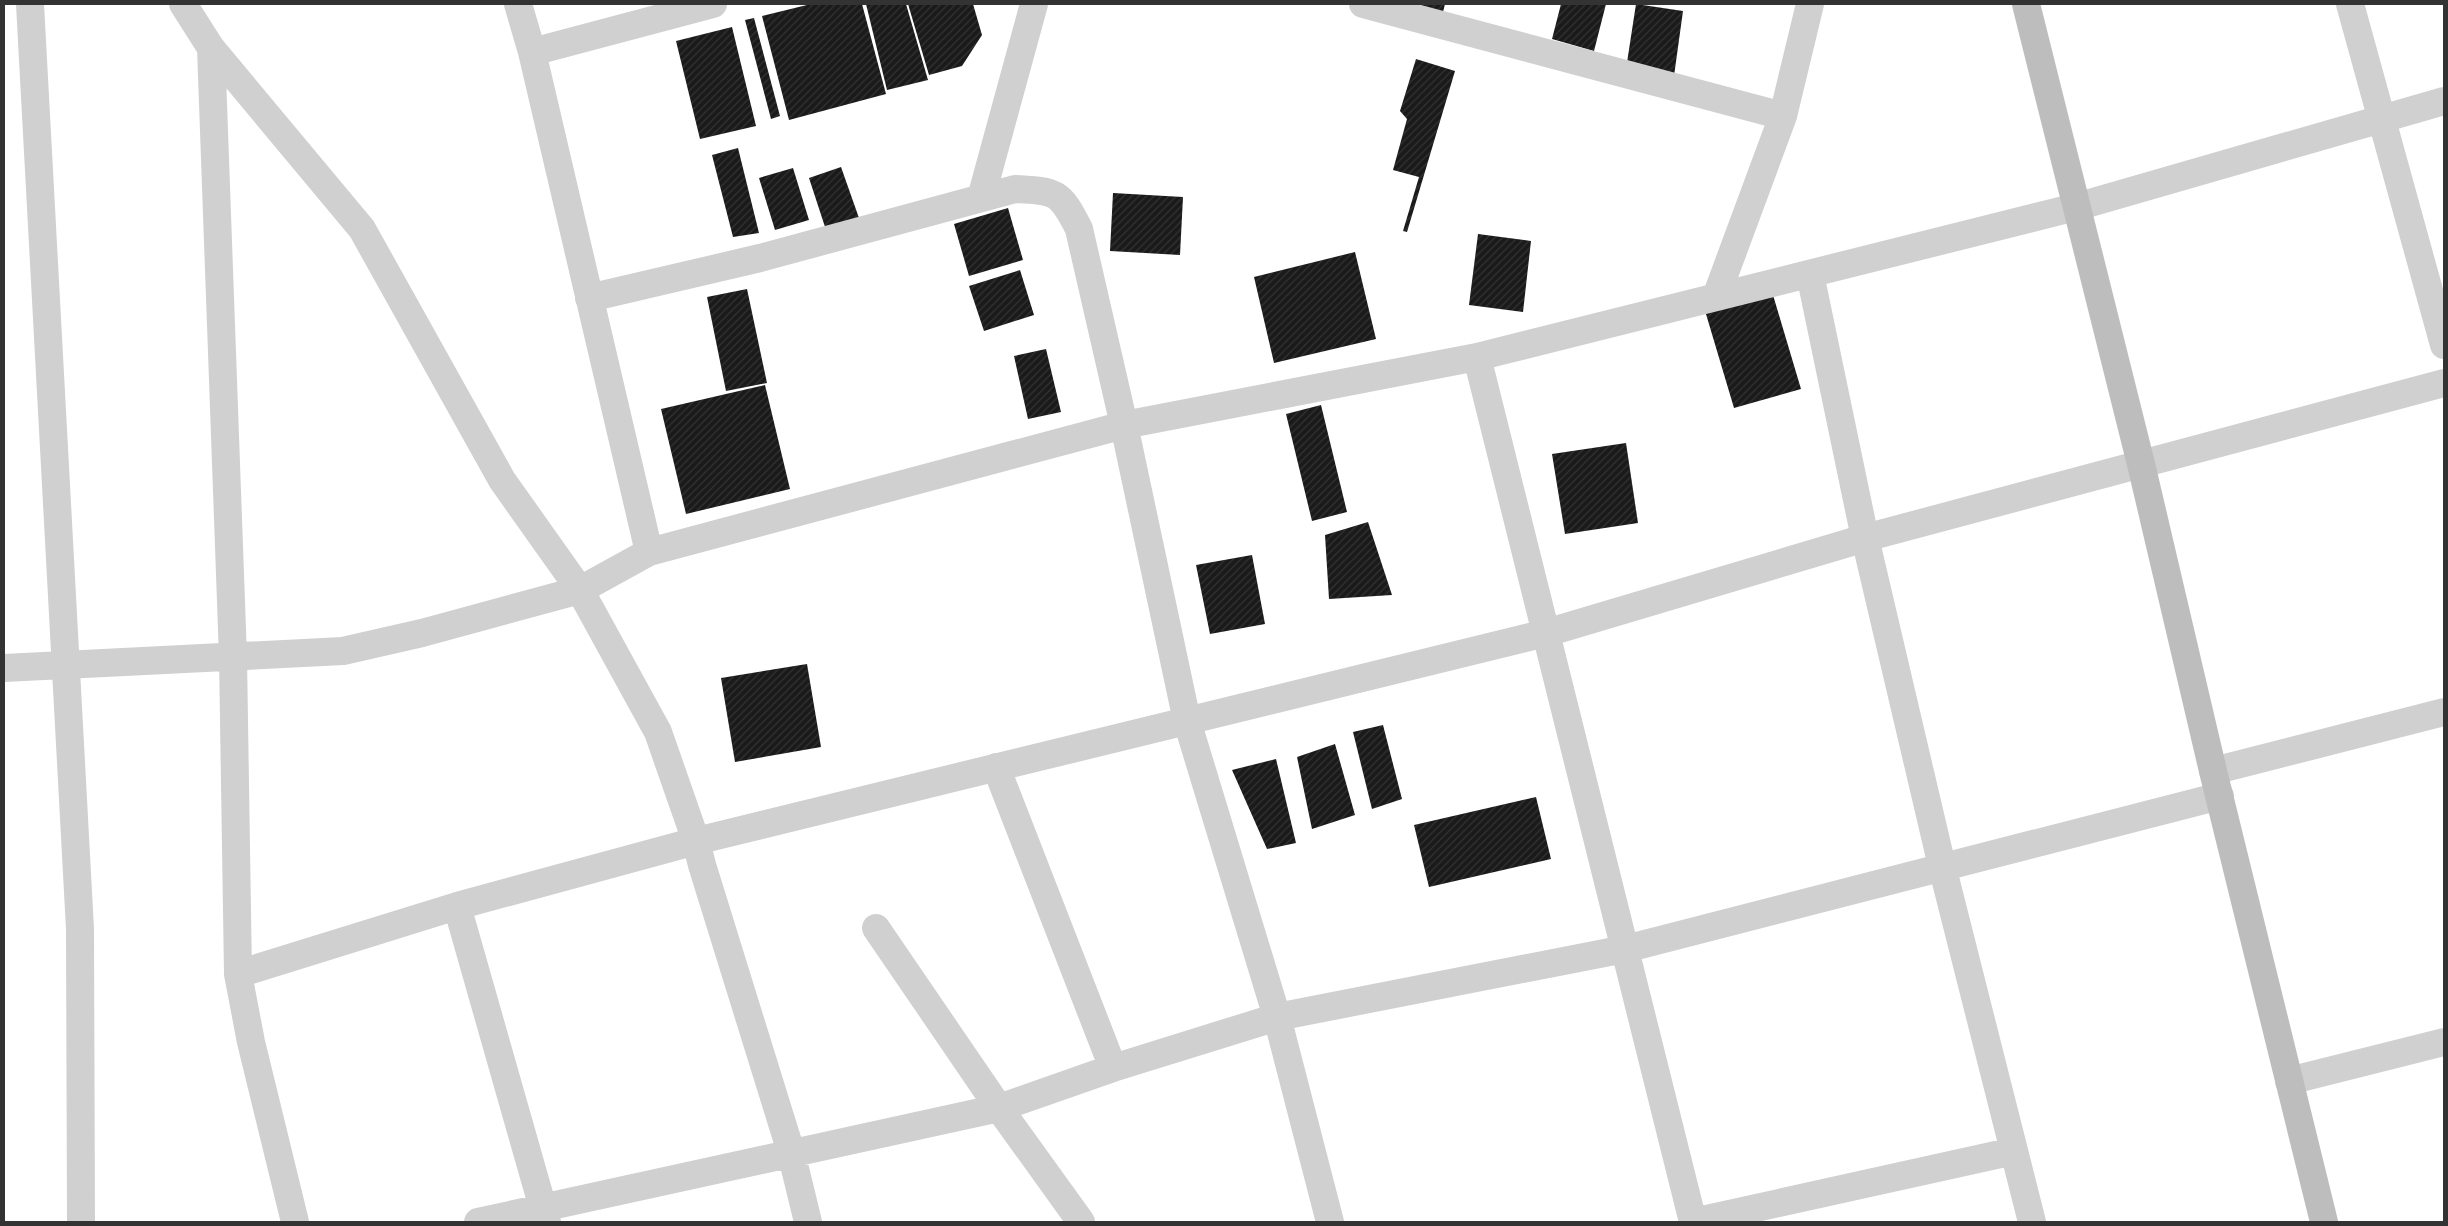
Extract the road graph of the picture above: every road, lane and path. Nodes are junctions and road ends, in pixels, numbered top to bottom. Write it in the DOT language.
graph roads {
  1 [pos="30,4"];
  2 [pos="183,4"];
  3 [pos="518,4"];
  4 [pos="713,4"];
  5 [pos="1034,4"];
  6 [pos="1362,4"];
  7 [pos="1810,4"];
  8 [pos="2026,4"];
  9 [pos="2350,4"];
  10 [pos="211,48"];
  11 [pos="532,52"];
  12 [pos="2444,101"];
  13 [pos="1783,116"];
  14 [pos="2383,118"];
  15 [pos="981,198"];
  16 [pos="2076,207"];
  17 [pos="1810,274"];
  18 [pos="1716,297"];
  19 [pos="589,298"];
  20 [pos="2444,345"];
  21 [pos="1477,357"];
  22 [pos="2444,383"];
  23 [pos="1124,425"];
  24 [pos="2141,464"];
  25 [pos="1865,538"];
  26 [pos="649,552"];
  27 [pos="580,590"];
  28 [pos="1546,633"];
  29 [pos="233,656"];
  30 [pos="66,665"];
  31 [pos="4,668"];
  32 [pos="2444,712"];
  33 [pos="1187,721"];
  34 [pos="996,767"];
  35 [pos="2217,784"];
  36 [pos="696,841"];
  37 [pos="1942,866"];
  38 [pos="457,906"];
  39 [pos="876,928"];
  40 [pos="1625,949"];
  41 [pos="238,974"];
  42 [pos="1277,1018"];
  43 [pos="2444,1042"];
  44 [pos="1112,1068"];
  45 [pos="2289,1081"];
  46 [pos="999,1108"];
  47 [pos="2014,1151"];
  48 [pos="791,1152"];
  49 [pos="545,1215"];
  50 [pos="81,1222"];
  51 [pos="295,1222"];
  52 [pos="478,1222"];
  53 [pos="808,1222"];
  54 [pos="1081,1222"];
  55 [pos="1330,1222"];
  56 [pos="1693,1222"];
  57 [pos="2032,1222"];
  58 [pos="2324,1222"];
  1 -- 30 [label="street"];
  2 -- 10 [label="street"];
  3 -- 11 [label="street"];
  4 -- 11 [label="street"];
  5 -- 15 [label="street"];
  6 -- 13 [label="street"];
  7 -- 13 [label="street"];
  8 -- 16 [label="street"];
  9 -- 14 [label="street"];
  10 -- 27 [label="street"];
  10 -- 29 [label="street"];
  11 -- 19 [label="street"];
  12 -- 14 [label="street"];
  13 -- 18 [label="street"];
  14 -- 16 [label="street"];
  14 -- 20 [label="street"];
  15 -- 19 [label="street"];
  15 -- 23 [label="street"];
  16 -- 17 [label="street"];
  16 -- 24 [label="street"];
  17 -- 18 [label="street"];
  17 -- 25 [label="street"];
  18 -- 21 [label="street"];
  19 -- 26 [label="street"];
  21 -- 23 [label="street"];
  21 -- 28 [label="street"];
  22 -- 24 [label="street"];
  23 -- 26 [label="street"];
  23 -- 33 [label="street"];
  24 -- 25 [label="street"];
  24 -- 35 [label="street"];
  25 -- 28 [label="street"];
  25 -- 37 [label="street"];
  26 -- 27 [label="street"];
  27 -- 29 [label="street"];
  27 -- 36 [label="street"];
  28 -- 33 [label="street"];
  28 -- 40 [label="street"];
  29 -- 30 [label="street"];
  29 -- 41 [label="street"];
  30 -- 31 [label="street"];
  30 -- 50 [label="street"];
  32 -- 35 [label="street"];
  33 -- 34 [label="street"];
  33 -- 42 [label="street"];
  34 -- 36 [label="street"];
  34 -- 44 [label="street"];
  35 -- 37 [label="street"];
  35 -- 45 [label="street"];
  36 -- 38 [label="street"];
  36 -- 48 [label="street"];
  37 -- 40 [label="street"];
  37 -- 47 [label="street"];
  38 -- 41 [label="street"];
  38 -- 49 [label="street"];
  39 -- 46 [label="street"];
  40 -- 42 [label="street"];
  40 -- 56 [label="street"];
  41 -- 51 [label="street"];
  42 -- 44 [label="street"];
  42 -- 55 [label="street"];
  43 -- 45 [label="street"];
  44 -- 46 [label="street"];
  45 -- 58 [label="street"];
  46 -- 48 [label="street"];
  46 -- 54 [label="street"];
  47 -- 56 [label="street"];
  47 -- 57 [label="street"];
  48 -- 49 [label="street"];
  48 -- 53 [label="street"];
  49 -- 52 [label="street"];
}
